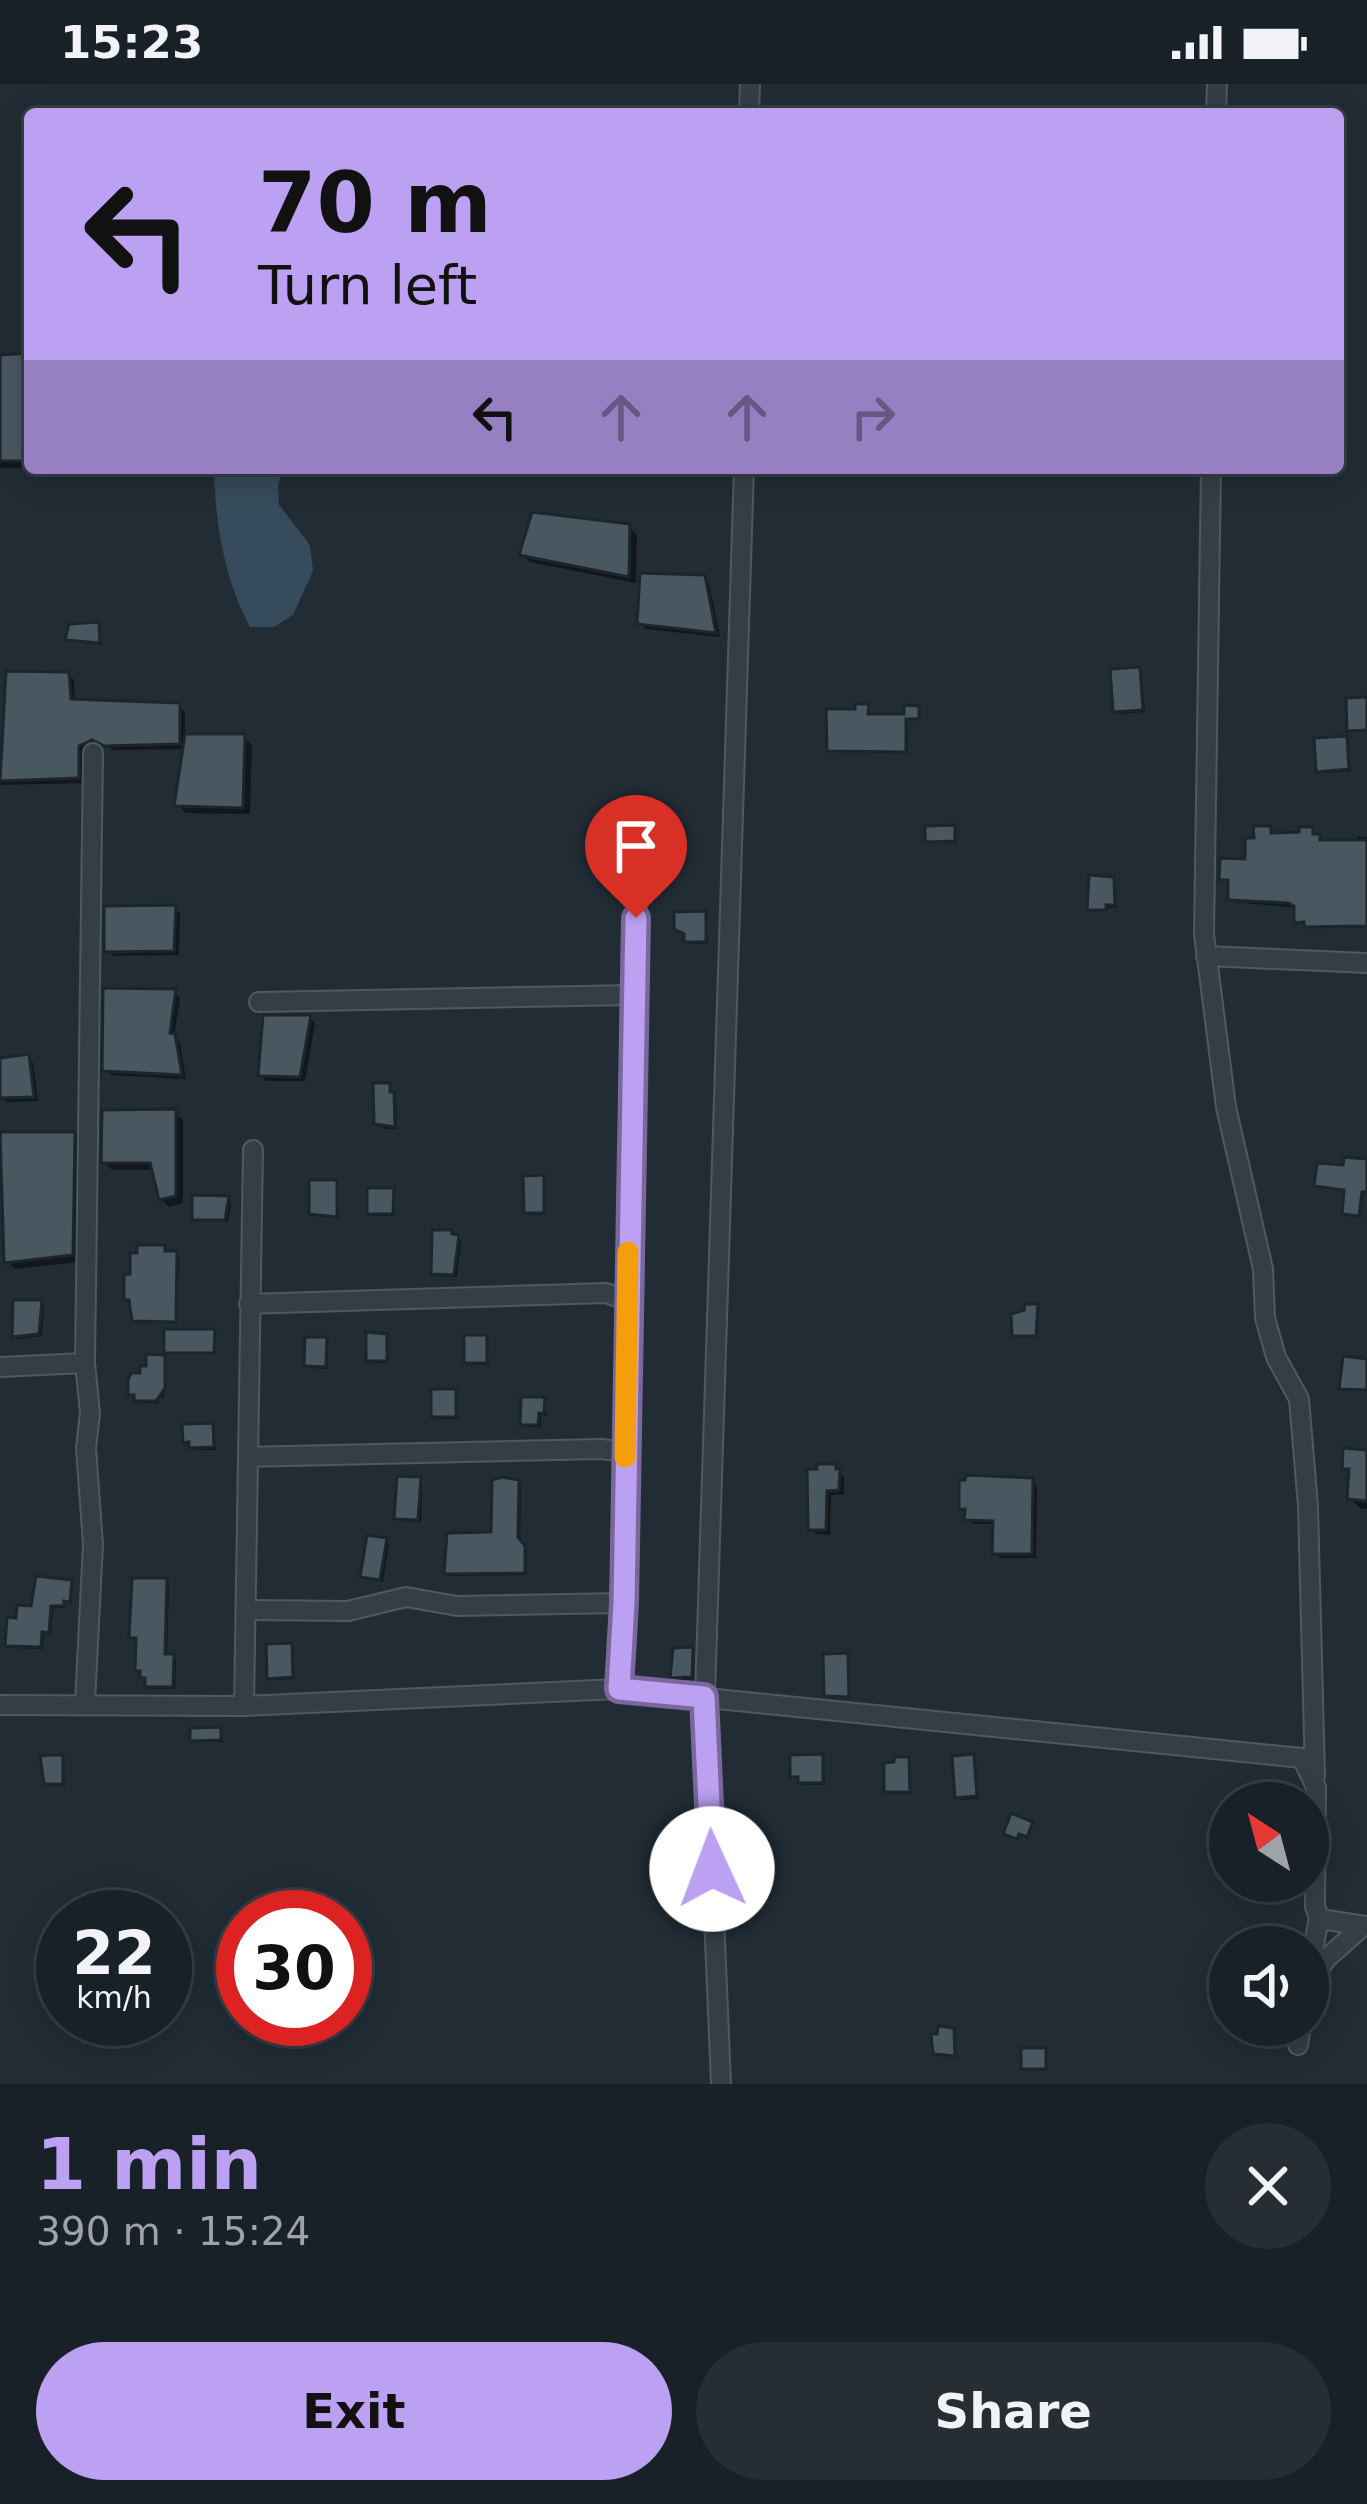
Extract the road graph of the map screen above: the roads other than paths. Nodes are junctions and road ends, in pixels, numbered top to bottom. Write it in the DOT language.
graph roads {
  1 [pos="744,474"];
  2 [pos="1211,474"];
  3 [pos="93,753"];
  4 [pos="638,842"];
  5 [pos="1207,956"];
  6 [pos="1367,963"];
  7 [pos="634,995"];
  8 [pos="259,1002"];
  9 [pos="253,1150"];
  10 [pos="627,1300"];
  11 [pos="249,1304"];
  12 [pos="86,1364"];
  13 [pos="0,1367"];
  14 [pos="625,1452"];
  15 [pos="248,1456"];
  16 [pos="624,1603"];
  17 [pos="249,1610"];
  18 [pos="619,1689"];
  19 [pos="704,1697"];
  20 [pos="85,1703"];
  21 [pos="0,1705"];
  22 [pos="244,1706"];
  23 [pos="1314,1782"];
  24 [pos="1316,1782"];
  25 [pos="1315,1902"];
  26 [pos="1319,1916"];
  27 [pos="1317,1926"];
  28 [pos="1365,1926"];
  29 [pos="1329,1956"];
  30 [pos="721,2084"];
  1 -- 19 [label="street"];
  2 -- 5 [label="street"];
  3 -- 12 [label="street"];
  4 -- 7 [label="street"];
  5 -- 6 [label="street"];
  5 -- 24 [label="street"];
  7 -- 8 [label="street"];
  7 -- 10 [label="street"];
  9 -- 11 [label="street"];
  10 -- 11 [label="street"];
  10 -- 14 [label="street"];
  11 -- 15 [label="street"];
  12 -- 13 [label="street"];
  12 -- 20 [label="street"];
  14 -- 15 [label="street"];
  14 -- 16 [label="street"];
  15 -- 17 [label="street"];
  16 -- 17 [label="street"];
  16 -- 18 [label="street"];
  17 -- 22 [label="street"];
  18 -- 19 [label="street"];
  18 -- 22 [label="street"];
  19 -- 23 [label="street"];
  19 -- 30 [label="street"];
  20 -- 21 [label="street"];
  20 -- 22 [label="street"];
  25 -- 26 [label="street"];
  26 -- 27 [label="street"];
  26 -- 28 [label="street"];
  28 -- 29 [label="street"];
}
